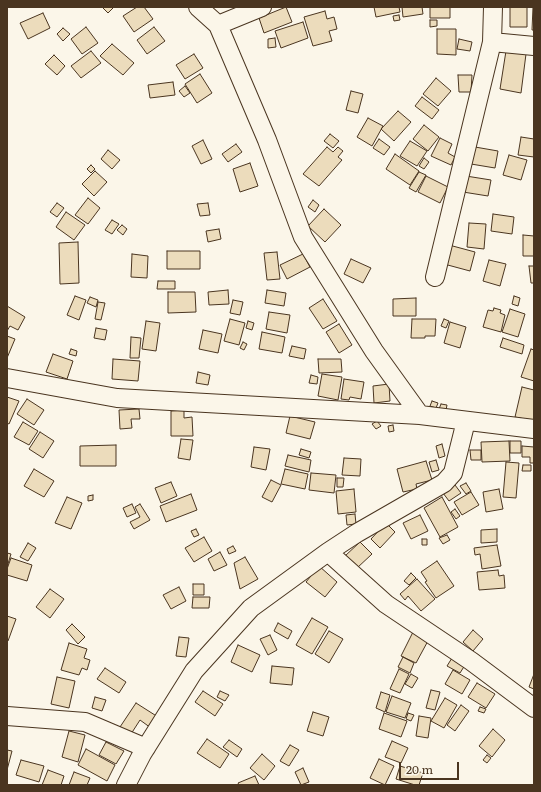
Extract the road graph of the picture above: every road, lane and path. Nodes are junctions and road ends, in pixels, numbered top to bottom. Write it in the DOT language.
graph roads {
  1 [pos="198,7"];
  2 [pos="262,7"];
  3 [pos="493,7"];
  4 [pos="218,25"];
  5 [pos="492,42"];
  6 [pos="534,46"];
  7 [pos="434,277"];
  8 [pos="7,378"];
  9 [pos="420,415"];
  10 [pos="466,421"];
  11 [pos="534,429"];
  12 [pos="328,552"];
  13 [pos="534,708"];
  14 [pos="7,716"];
  15 [pos="146,748"];
  16 [pos="126,785"];
  1 -- 4 [label="street"];
  2 -- 4 [label="street"];
  3 -- 5 [label="street"];
  4 -- 9 [label="street"];
  5 -- 6 [label="street"];
  5 -- 7 [label="street"];
  8 -- 9 [label="street"];
  9 -- 10 [label="street"];
  10 -- 11 [label="street"];
  10 -- 12 [label="street"];
  12 -- 13 [label="street"];
  12 -- 15 [label="street"];
  14 -- 15 [label="street"];
  15 -- 16 [label="street"];
}
